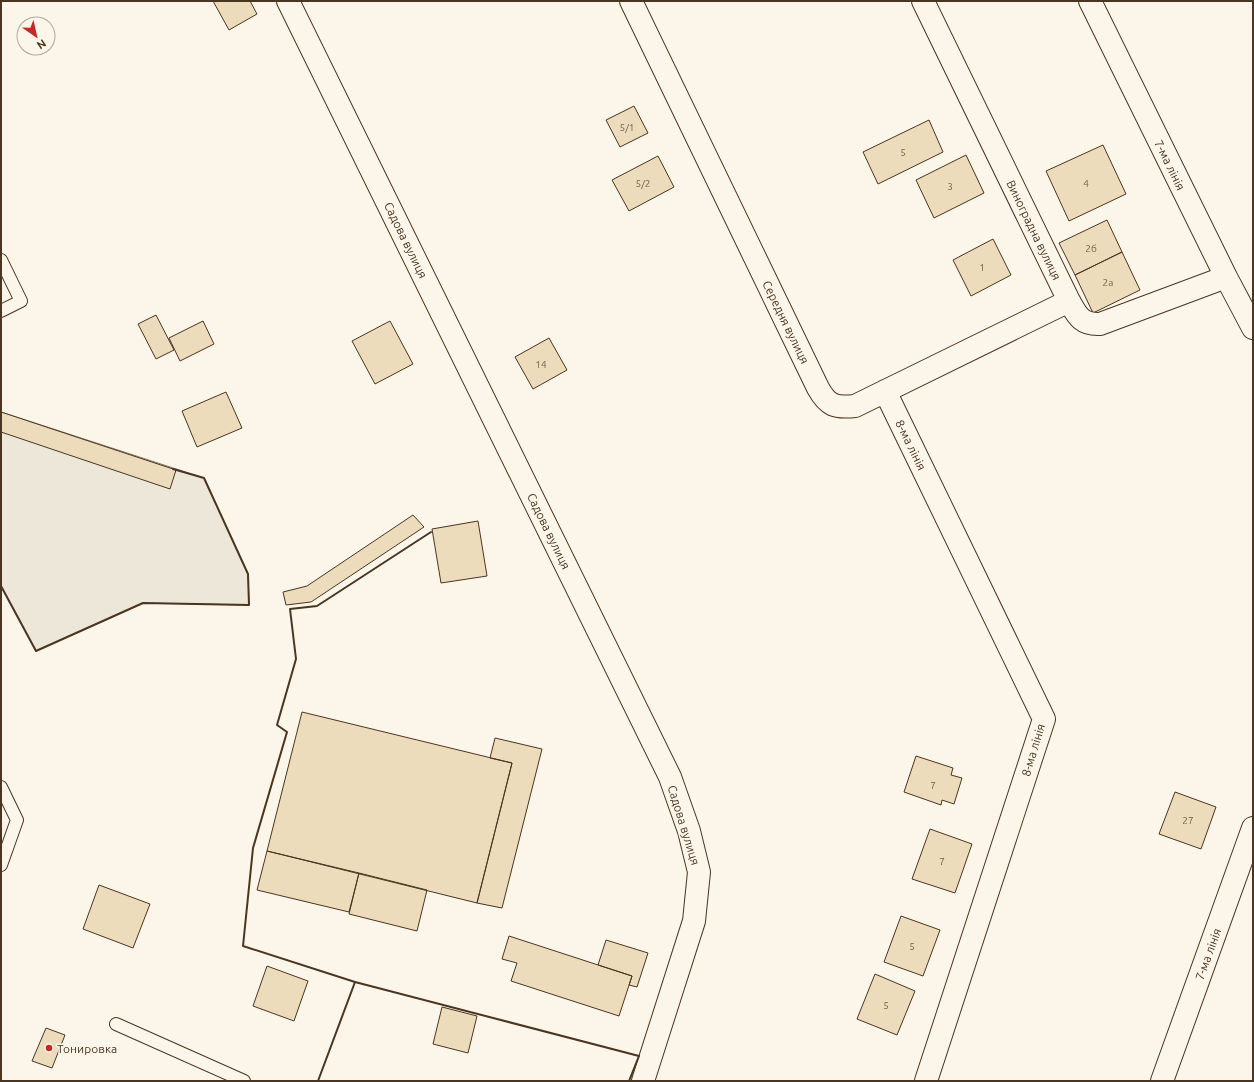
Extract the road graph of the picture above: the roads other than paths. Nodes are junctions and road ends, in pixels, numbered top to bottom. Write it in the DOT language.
graph roads {
  1 [pos="288,1"];
  2 [pos="630,1"];
  3 [pos="923,1"];
  4 [pos="1090,1"];
  5 [pos="1,260"];
  6 [pos="1226,277"];
  7 [pos="1069,301"];
  8 [pos="1,311"];
  9 [pos="1253,328"];
  10 [pos="885,391"];
  11 [pos="1,787"];
  12 [pos="1253,828"];
  13 [pos="1,865"];
  14 [pos="116,1024"];
  15 [pos="244,1081"];
  16 [pos="643,1081"];
  17 [pos="926,1081"];
  18 [pos="1162,1081"];
  1 -- 16 [label="street, Садова вулиця"];
  2 -- 10 [label="street, Середня вулиця"];
  3 -- 7 [label="street, Виноградна вулиця"];
  4 -- 6 [label="street, 7-ма лінія"];
  5 -- 8 [label="lane"];
  6 -- 7 [label="street, Виноградна вулиця"];
  6 -- 9 [label="street, 7-ма лінія"];
  7 -- 10 [label="street, Середня вулиця"];
  10 -- 17 [label="street, 8-ма лінія"];
  11 -- 13 [label="lane"];
  12 -- 18 [label="street, 7-ма лінія"];
  14 -- 15 [label="lane"];
}
